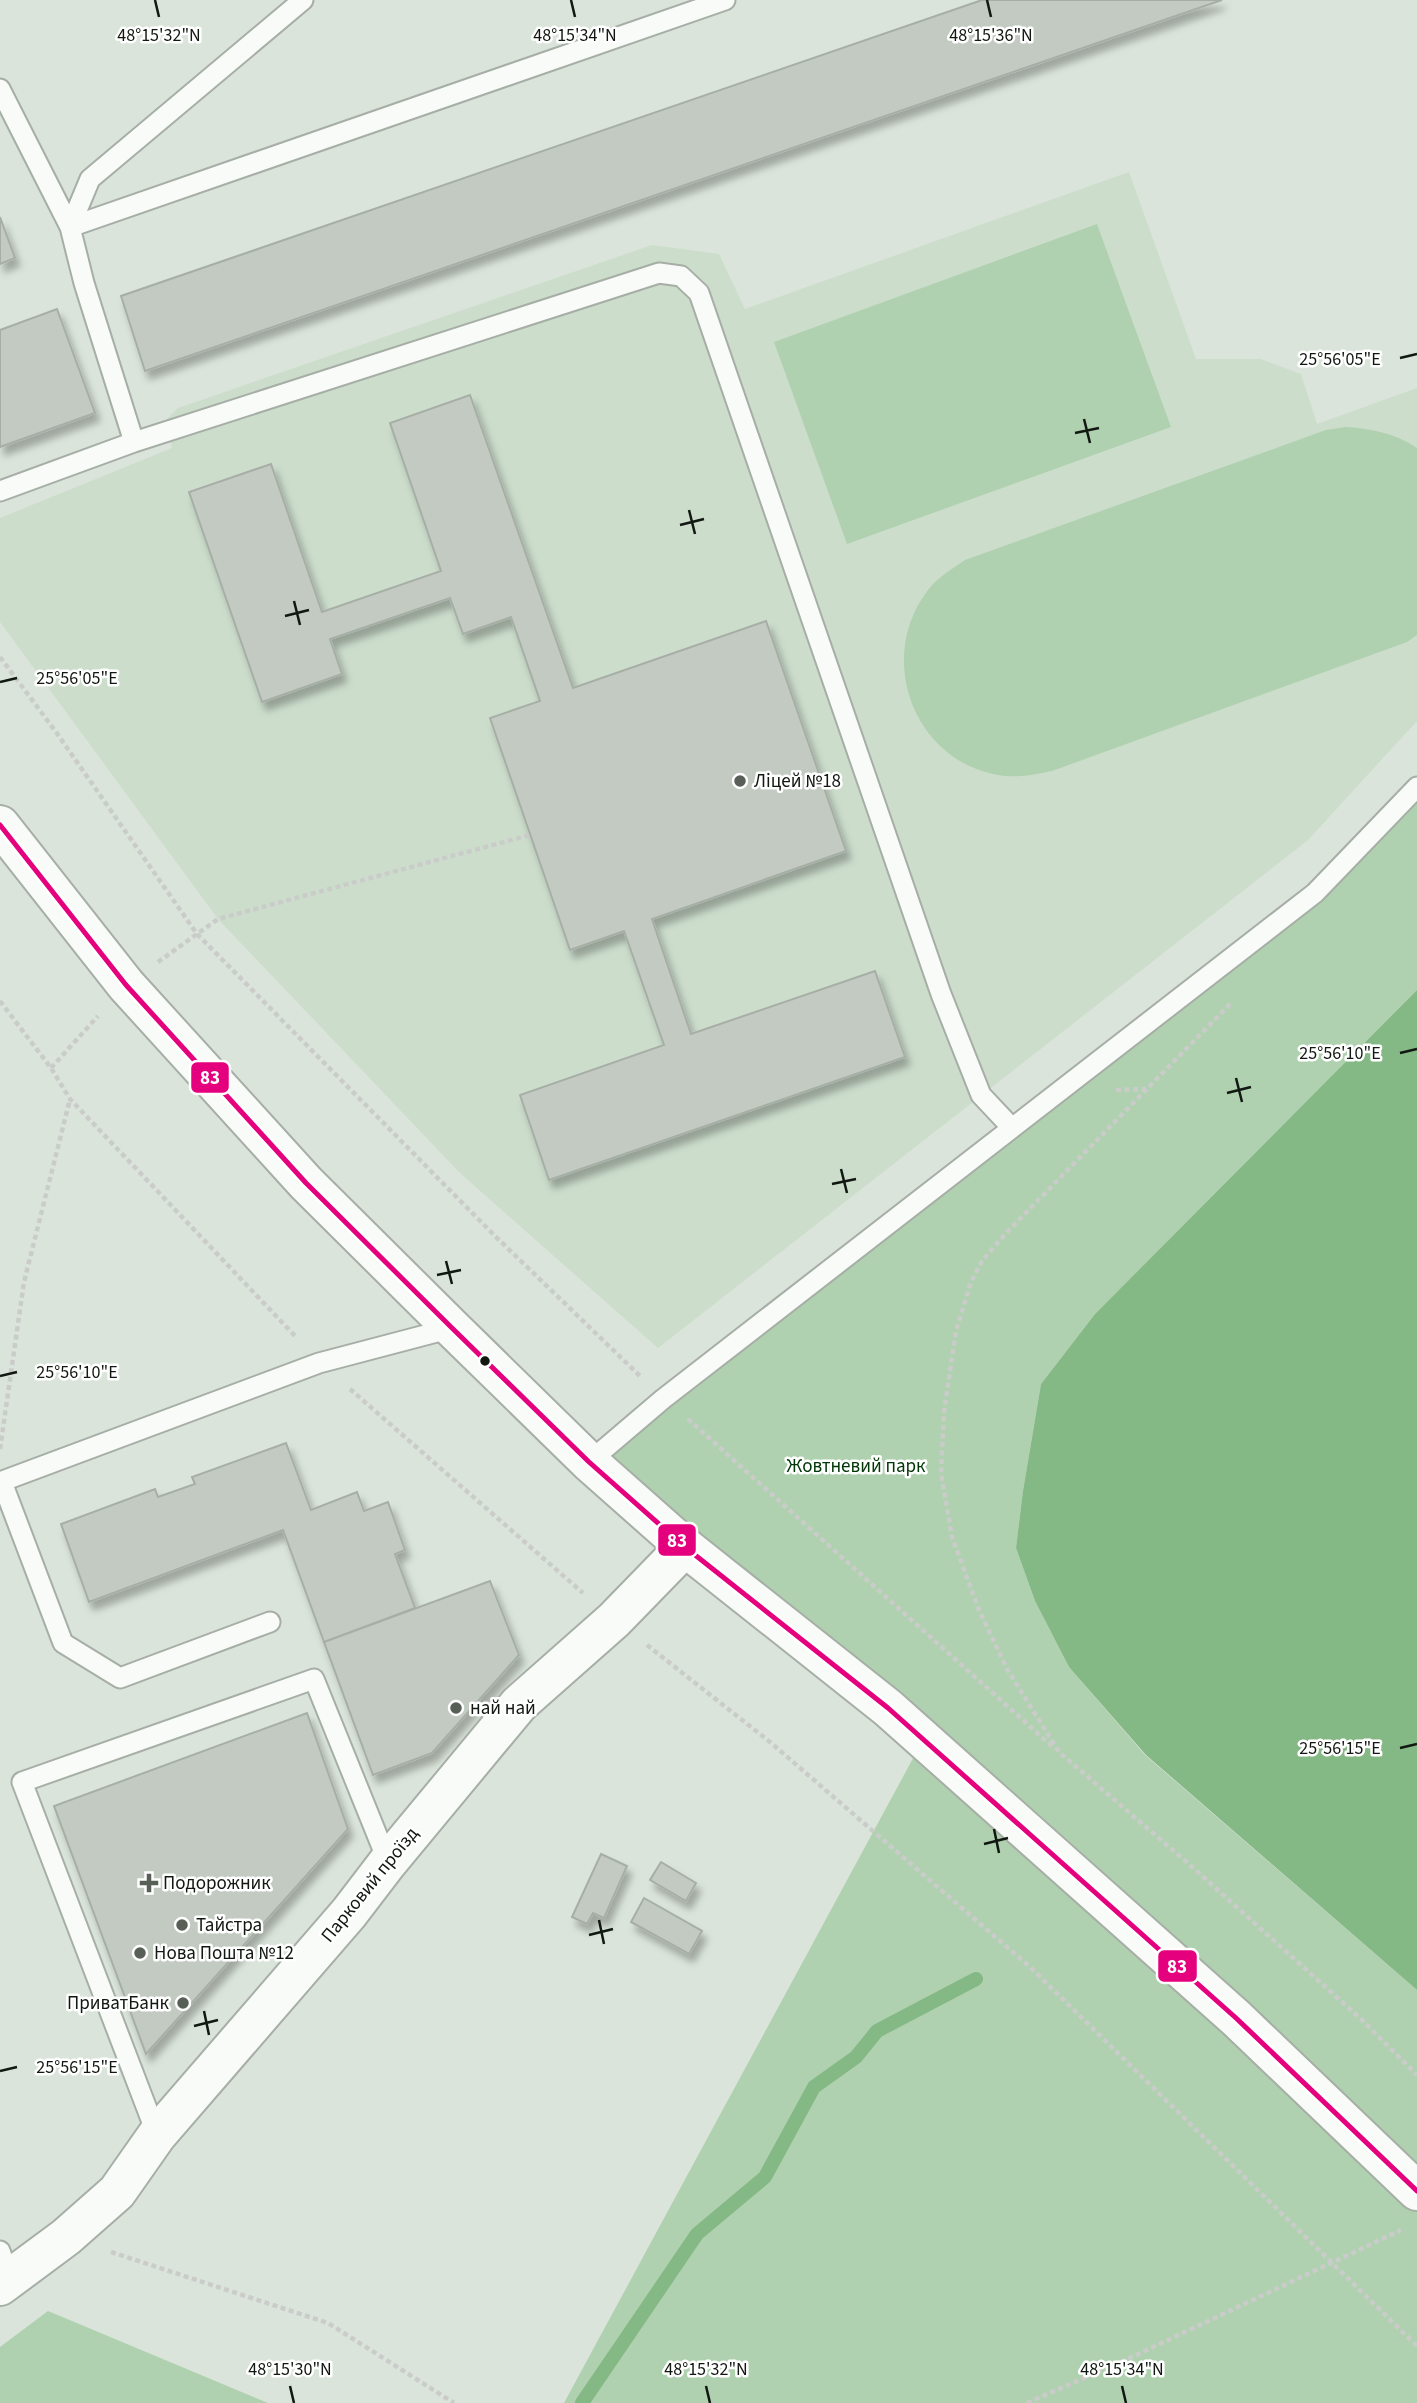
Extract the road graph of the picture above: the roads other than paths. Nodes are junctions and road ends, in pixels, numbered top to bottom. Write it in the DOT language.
graph roads {
  1 [pos="303,0"];
  2 [pos="725,0"];
  3 [pos="0,89"];
  4 [pos="70,227"];
  5 [pos="134,442"];
  6 [pos="0,491"];
  7 [pos="1417,787"];
  8 [pos="0,825"];
  9 [pos="1012,1128"];
  10 [pos="452,1328"];
  11 [pos="589,1462"];
  12 [pos="1,1482"];
  13 [pos="685,1546"];
  14 [pos="270,1622"];
  15 [pos="388,1862"];
  16 [pos="157,2135"];
  17 [pos="1417,2191"];
  18 [pos="4,2272"];
  1 -- 4 [label="lane"];
  2 -- 4 [label="lane"];
  3 -- 4 [label="lane"];
  4 -- 5 [label="lane"];
  5 -- 6 [label="lane"];
  5 -- 9 [label="lane"];
  7 -- 9 [label="lane"];
  8 -- 10 [label="main road"];
  9 -- 11 [label="lane"];
  10 -- 11 [label="main road"];
  10 -- 12 [label="lane"];
  11 -- 13 [label="main road"];
  12 -- 14 [label="lane"];
  13 -- 15 [label="main road, Парковий проїзд"];
  13 -- 17 [label="main road"];
  15 -- 16 [label="main road, Парковий проїзд"];
  15 -- 16 [label="lane"];
  16 -- 18 [label="main road, Парковий проїзд"];
}
